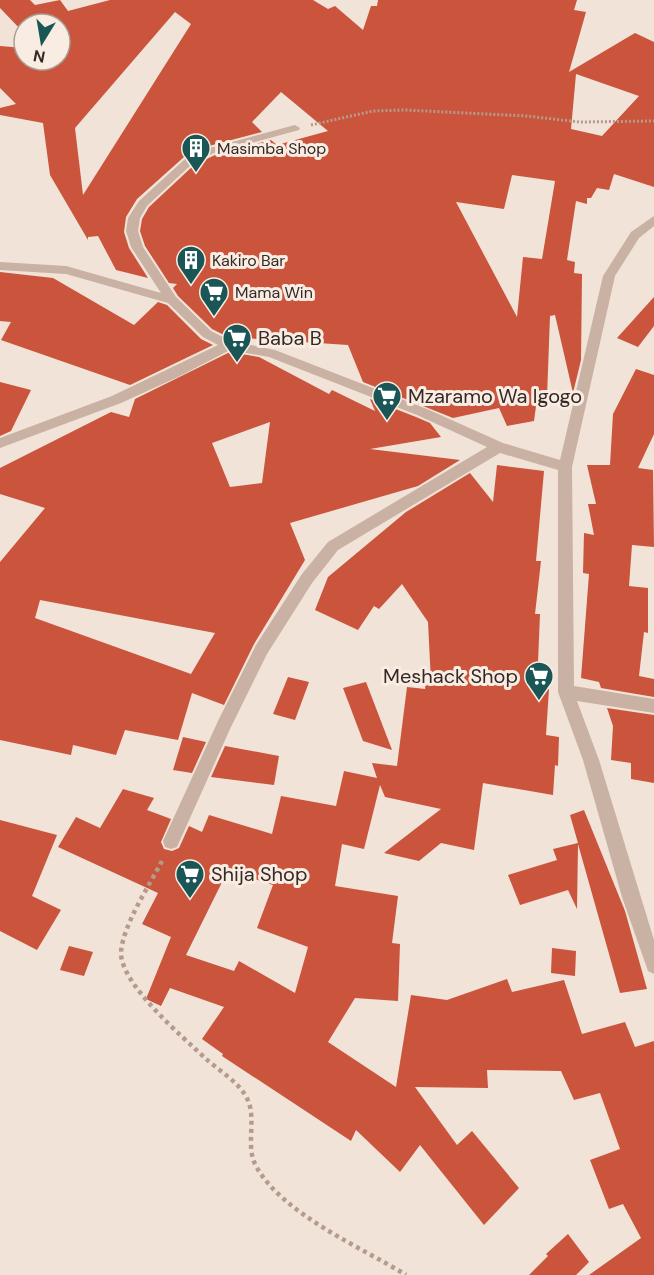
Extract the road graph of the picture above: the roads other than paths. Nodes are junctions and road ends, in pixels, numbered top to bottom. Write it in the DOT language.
graph roads {
  1 [pos="296,128"];
  2 [pos="654,220"];
  3 [pos="0,266"];
  4 [pos="172,300"];
  5 [pos="228,345"];
  6 [pos="0,443"];
  7 [pos="500,447"];
  8 [pos="565,467"];
  9 [pos="566,692"];
  10 [pos="654,706"];
  11 [pos="171,841"];
  12 [pos="654,965"];
  1 -- 4 [label="street"];
  2 -- 8 [label="street"];
  3 -- 4 [label="street"];
  4 -- 5 [label="street"];
  5 -- 6 [label="street"];
  5 -- 7 [label="street"];
  7 -- 8 [label="street"];
  7 -- 11 [label="street"];
  8 -- 9 [label="street"];
  9 -- 10 [label="street"];
  9 -- 12 [label="street"];
}
